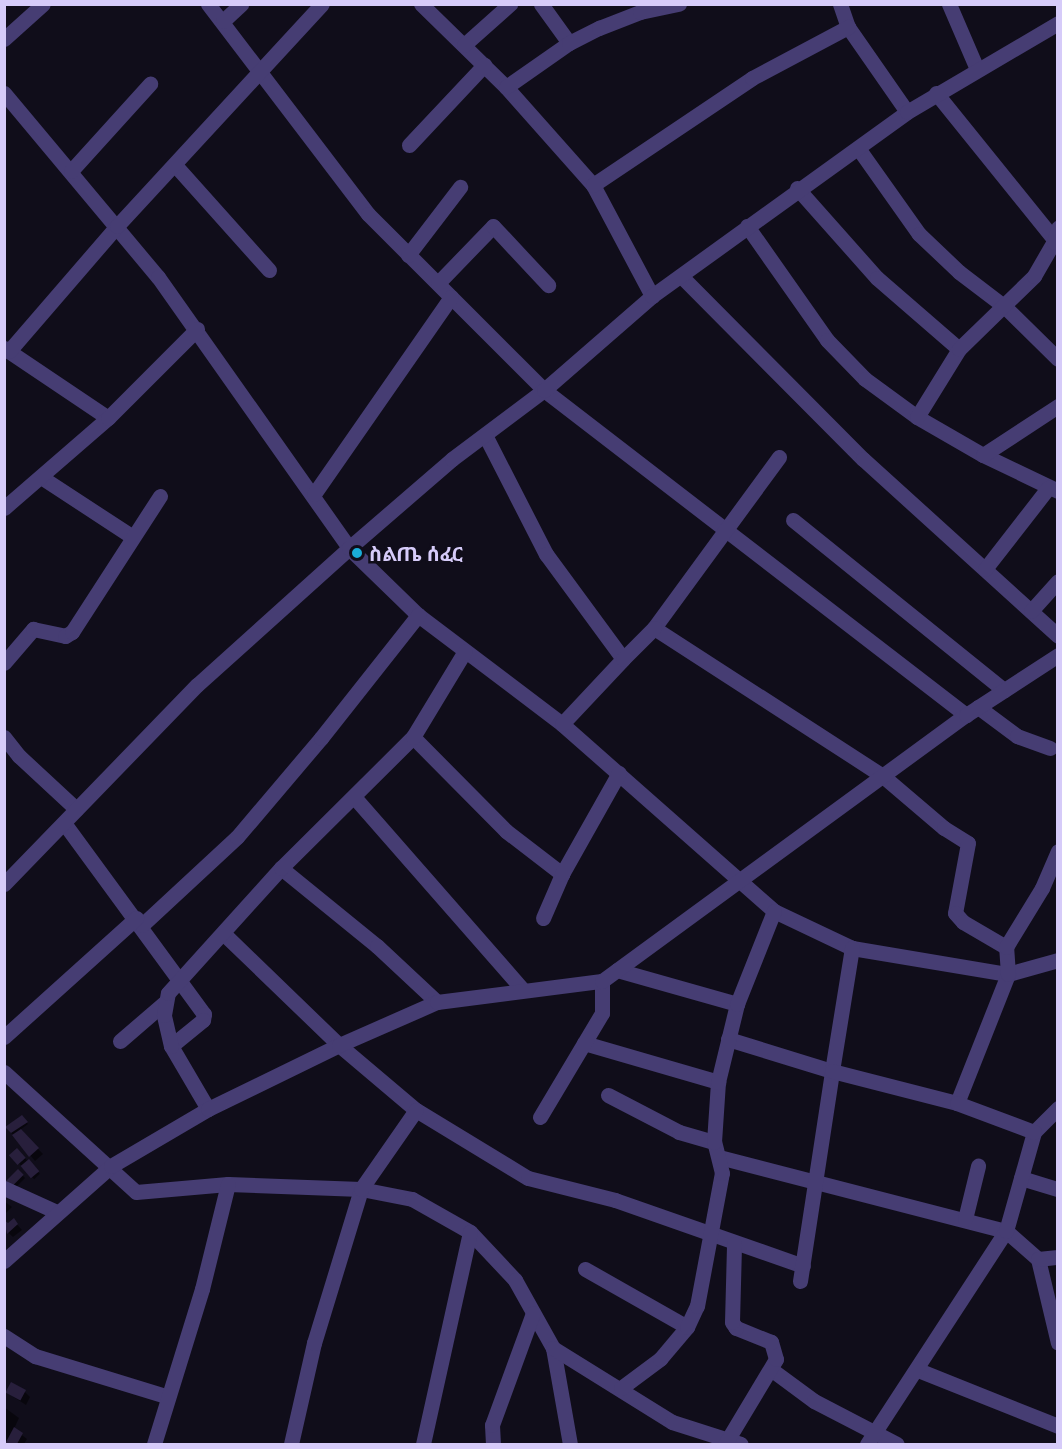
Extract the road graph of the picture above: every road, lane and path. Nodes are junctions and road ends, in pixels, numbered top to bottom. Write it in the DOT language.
graph roads {
  1 [pos="43,4"];
  2 [pos="208,4"];
  3 [pos="241,4"];
  4 [pos="322,4"];
  5 [pos="421,4"];
  6 [pos="510,4"];
  7 [pos="541,4"];
  8 [pos="680,4"];
  9 [pos="840,4"];
  10 [pos="949,4"];
  11 [pos="638,8"];
  12 [pos="223,21"];
  13 [pos="1058,23"];
  14 [pos="848,27"];
  15 [pos="4,39"];
  16 [pos="569,43"];
  17 [pos="464,45"];
  18 [pos="484,65"];
  19 [pos="977,69"];
  20 [pos="261,75"];
  21 [pos="150,84"];
  22 [pos="506,87"];
  23 [pos="4,93"];
  24 [pos="936,93"];
  25 [pos="907,112"];
  26 [pos="409,145"];
  27 [pos="858,148"];
  28 [pos="175,165"];
  29 [pos="71,171"];
  30 [pos="593,185"];
  31 [pos="460,187"];
  32 [pos="797,189"];
  33 [pos="117,226"];
  34 [pos="747,226"];
  35 [pos="1056,238"];
  36 [pos="408,255"];
  37 [pos="269,270"];
  38 [pos="681,276"];
  39 [pos="438,283"];
  40 [pos="548,285"];
  41 [pos="652,296"];
  42 [pos="451,297"];
  43 [pos="1005,307"];
  44 [pos="197,329"];
  45 [pos="7,349"];
  46 [pos="960,349"];
  47 [pos="1058,359"];
  48 [pos="544,390"];
  49 [pos="1058,406"];
  50 [pos="917,417"];
  51 [pos="108,418"];
  52 [pos="485,435"];
  53 [pos="983,455"];
  54 [pos="779,457"];
  55 [pos="41,477"];
  56 [pos="1053,490"];
  57 [pos="314,494"];
  58 [pos="160,496"];
  59 [pos="4,508"];
  60 [pos="793,520"];
  61 [pos="724,530"];
  62 [pos="130,536"];
  63 [pos="349,548"];
  64 [pos="986,569"];
  65 [pos="1058,581"];
  66 [pos="1031,611"];
  67 [pos="418,615"];
  68 [pos="654,628"];
  69 [pos="1058,636"];
  70 [pos="465,651"];
  71 [pos="1058,655"];
  72 [pos="623,659"];
  73 [pos="4,663"];
  74 [pos="1004,690"];
  75 [pos="972,711"];
  76 [pos="562,724"];
  77 [pos="4,737"];
  78 [pos="413,737"];
  79 [pos="1050,748"];
  80 [pos="619,773"];
  81 [pos="884,777"];
  82 [pos="355,798"];
  83 [pos="76,809"];
  84 [pos="64,824"];
  85 [pos="1058,851"];
  86 [pos="280,868"];
  87 [pos="562,874"];
  88 [pos="740,881"];
  89 [pos="4,884"];
  90 [pos="774,911"];
  91 [pos="543,918"];
  92 [pos="139,922"];
  93 [pos="224,934"];
  94 [pos="1006,947"];
  95 [pos="852,948"];
  96 [pos="1058,960"];
  97 [pos="617,970"];
  98 [pos="1008,974"];
  99 [pos="181,980"];
  100 [pos="602,981"];
  101 [pos="522,989"];
  102 [pos="437,1002"];
  103 [pos="164,1003"];
  104 [pos="737,1004"];
  105 [pos="4,1037"];
  106 [pos="728,1039"];
  107 [pos="120,1041"];
  108 [pos="584,1043"];
  109 [pos="171,1046"];
  110 [pos="339,1046"];
  111 [pos="831,1071"];
  112 [pos="4,1072"];
  113 [pos="718,1082"];
  114 [pos="608,1095"];
  115 [pos="957,1103"];
  116 [pos="1058,1108"];
  117 [pos="208,1109"];
  118 [pos="416,1110"];
  119 [pos="540,1117"];
  120 [pos="1034,1132"];
  121 [pos="717,1149"];
  122 [pos="111,1166"];
  123 [pos="978,1166"];
  124 [pos="1021,1178"];
  125 [pos="228,1184"];
  126 [pos="817,1184"];
  127 [pos="4,1188"];
  128 [pos="1058,1189"];
  129 [pos="361,1190"];
  130 [pos="57,1212"];
  131 [pos="965,1219"];
  132 [pos="1006,1231"];
  133 [pos="470,1232"];
  134 [pos="712,1234"];
  135 [pos="734,1244"];
  136 [pos="1058,1257"];
  137 [pos="1038,1259"];
  138 [pos="4,1261"];
  139 [pos="585,1269"];
  140 [pos="533,1313"];
  141 [pos="687,1327"];
  142 [pos="4,1336"];
  143 [pos="1058,1343"];
  144 [pos="553,1348"];
  145 [pos="772,1370"];
  146 [pos="918,1370"];
  147 [pos="621,1388"];
  148 [pos="166,1396"];
  149 [pos="1058,1426"];
  150 [pos="870,1440"];
  151 [pos="726,1441"];
  152 [pos="154,1444"];
  153 [pos="291,1444"];
  154 [pos="423,1444"];
  155 [pos="494,1444"];
  156 [pos="570,1444"];
  157 [pos="741,1444"];
  158 [pos="897,1444"];
  1 -- 15 [label="street"];
  2 -- 12 [label="street"];
  3 -- 12 [label="street"];
  4 -- 20 [label="street"];
  5 -- 17 [label="street"];
  6 -- 17 [label="street"];
  7 -- 16 [label="street"];
  8 -- 11 [label="street"];
  9 -- 14 [label="street"];
  10 -- 19 [label="street"];
  11 -- 16 [label="street"];
  12 -- 20 [label="street"];
  13 -- 19 [label="street"];
  14 -- 25 [label="street"];
  14 -- 30 [label="street"];
  16 -- 22 [label="street"];
  17 -- 18 [label="street"];
  18 -- 22 [label="street"];
  18 -- 26 [label="street"];
  19 -- 24 [label="street"];
  20 -- 28 [label="street"];
  20 -- 36 [label="street"];
  21 -- 29 [label="street"];
  22 -- 30 [label="street"];
  23 -- 29 [label="street"];
  24 -- 25 [label="street"];
  24 -- 35 [label="street"];
  25 -- 27 [label="street"];
  27 -- 32 [label="street"];
  27 -- 43 [label="street"];
  28 -- 33 [label="street"];
  28 -- 37 [label="street"];
  29 -- 33 [label="street"];
  30 -- 41 [label="street"];
  31 -- 36 [label="street"];
  32 -- 34 [label="street"];
  32 -- 46 [label="street"];
  33 -- 44 [label="street"];
  33 -- 45 [label="street"];
  34 -- 38 [label="street"];
  34 -- 50 [label="street"];
  35 -- 43 [label="street"];
  36 -- 39 [label="street"];
  38 -- 41 [label="street"];
  38 -- 64 [label="street"];
  39 -- 40 [label="street"];
  39 -- 42 [label="street"];
  41 -- 48 [label="street"];
  42 -- 48 [label="street"];
  42 -- 57 [label="street"];
  43 -- 46 [label="street"];
  43 -- 47 [label="street"];
  44 -- 51 [label="street"];
  44 -- 57 [label="street"];
  45 -- 51 [label="street"];
  46 -- 50 [label="street"];
  48 -- 52 [label="street"];
  48 -- 61 [label="street"];
  49 -- 53 [label="street"];
  50 -- 53 [label="street"];
  51 -- 55 [label="street"];
  52 -- 63 [label="street"];
  52 -- 72 [label="street"];
  53 -- 56 [label="street"];
  54 -- 61 [label="street"];
  55 -- 59 [label="street"];
  55 -- 62 [label="street"];
  56 -- 64 [label="street"];
  57 -- 63 [label="street"];
  58 -- 62 [label="street"];
  60 -- 74 [label="street"];
  61 -- 68 [label="street"];
  61 -- 75 [label="street"];
  62 -- 73 [label="street"];
  63 -- 67 [label="street"];
  63 -- 83 [label="street"];
  64 -- 66 [label="street"];
  65 -- 66 [label="street"];
  66 -- 69 [label="street"];
  67 -- 70 [label="street"];
  67 -- 92 [label="street"];
  68 -- 72 [label="street"];
  68 -- 81 [label="street"];
  70 -- 76 [label="street"];
  70 -- 78 [label="street"];
  71 -- 74 [label="street"];
  72 -- 76 [label="street"];
  74 -- 75 [label="street"];
  75 -- 79 [label="street"];
  75 -- 81 [label="street"];
  76 -- 80 [label="street"];
  77 -- 83 [label="street"];
  78 -- 82 [label="street"];
  78 -- 87 [label="street"];
  80 -- 87 [label="street"];
  80 -- 88 [label="street"];
  81 -- 88 [label="street"];
  81 -- 94 [label="street"];
  82 -- 86 [label="street"];
  82 -- 101 [label="street"];
  83 -- 84 [label="street"];
  84 -- 89 [label="street"];
  84 -- 92 [label="street"];
  85 -- 94 [label="street"];
  86 -- 93 [label="street"];
  86 -- 102 [label="street"];
  87 -- 91 [label="street"];
  88 -- 90 [label="street"];
  88 -- 97 [label="street"];
  90 -- 95 [label="street"];
  90 -- 104 [label="street"];
  92 -- 99 [label="street"];
  92 -- 105 [label="street"];
  93 -- 99 [label="street"];
  93 -- 110 [label="street"];
  94 -- 98 [label="street"];
  95 -- 98 [label="street"];
  95 -- 111 [label="street"];
  96 -- 98 [label="street"];
  97 -- 100 [label="street"];
  97 -- 104 [label="street"];
  98 -- 115 [label="street"];
  99 -- 103 [label="street"];
  99 -- 109 [label="street"];
  100 -- 101 [label="street"];
  100 -- 108 [label="street"];
  101 -- 102 [label="street"];
  102 -- 110 [label="street"];
  103 -- 107 [label="street"];
  103 -- 109 [label="street"];
  104 -- 106 [label="street"];
  106 -- 111 [label="street"];
  106 -- 113 [label="street"];
  108 -- 113 [label="street"];
  108 -- 119 [label="street"];
  109 -- 117 [label="street"];
  110 -- 117 [label="street"];
  110 -- 118 [label="street"];
  111 -- 115 [label="street"];
  111 -- 126 [label="street"];
  112 -- 122 [label="street"];
  113 -- 121 [label="street"];
  114 -- 121 [label="street"];
  115 -- 120 [label="street"];
  116 -- 120 [label="street"];
  117 -- 122 [label="street"];
  118 -- 129 [label="street"];
  118 -- 134 [label="street"];
  120 -- 124 [label="street"];
  121 -- 126 [label="street"];
  121 -- 134 [label="street"];
  122 -- 125 [label="street"];
  122 -- 130 [label="street"];
  123 -- 131 [label="street"];
  124 -- 128 [label="street"];
  124 -- 132 [label="street"];
  125 -- 129 [label="street"];
  125 -- 148 [label="street"];
  126 -- 131 [label="street"];
  126 -- 135 [label="street"];
  127 -- 130 [label="street"];
  129 -- 133 [label="street"];
  129 -- 153 [label="street"];
  130 -- 138 [label="street"];
  131 -- 132 [label="street"];
  132 -- 137 [label="street"];
  132 -- 146 [label="street"];
  133 -- 140 [label="street"];
  133 -- 154 [label="street"];
  134 -- 135 [label="street"];
  134 -- 141 [label="street"];
  135 -- 145 [label="street"];
  136 -- 137 [label="street"];
  137 -- 143 [label="street"];
  139 -- 141 [label="street"];
  140 -- 144 [label="street"];
  140 -- 155 [label="street"];
  141 -- 147 [label="street"];
  142 -- 148 [label="street"];
  144 -- 147 [label="street"];
  144 -- 156 [label="street"];
  145 -- 150 [label="street"];
  145 -- 151 [label="street"];
  146 -- 149 [label="street"];
  146 -- 150 [label="street"];
  147 -- 151 [label="street"];
  148 -- 152 [label="street"];
  150 -- 158 [label="street"];
  151 -- 157 [label="street"];
}
